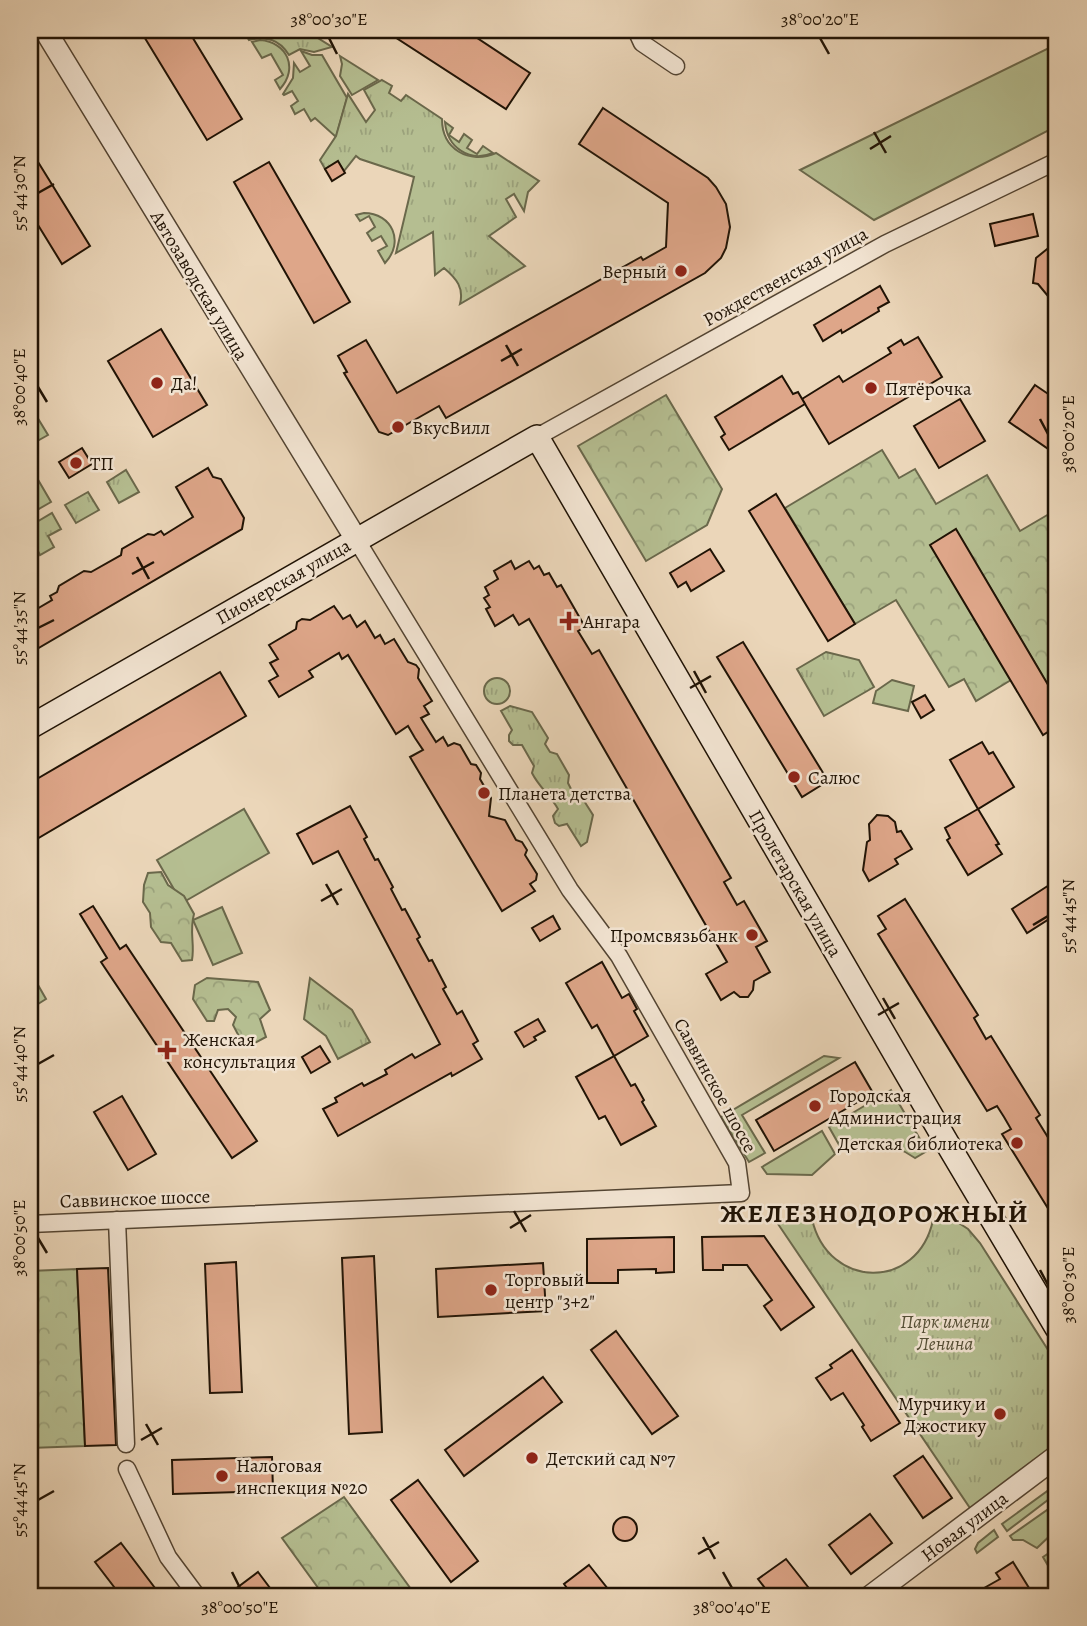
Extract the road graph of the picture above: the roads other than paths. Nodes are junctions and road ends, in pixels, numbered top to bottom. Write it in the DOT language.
graph roads {
  1 [pos="45,30"];
  2 [pos="636,30"];
  3 [pos="676,66"];
  4 [pos="1057,161"];
  5 [pos="537,437"];
  6 [pos="356,539"];
  7 [pos="30,727"];
  8 [pos="117,1220"];
  9 [pos="30,1224"];
  10 [pos="1057,1328"];
  11 [pos="126,1444"];
  12 [pos="1057,1456"];
  13 [pos="127,1469"];
  14 [pos="197,1596"];
  15 [pos="871,1596"];
  1 -- 6 [label="street, Автозаводская улица"];
  2 -- 3 [label="street"];
  4 -- 5 [label="street, Рождественская улица"];
  5 -- 6 [label="main road, Пионерская улица"];
  5 -- 10 [label="main road, Пролетарская улица"];
  6 -- 7 [label="main road, Пионерская улица"];
  6 -- 8 [label="street, Саввинское шоссе"];
  8 -- 9 [label="street, Саввинское шоссе"];
  8 -- 11 [label="street"];
  12 -- 15 [label="street, Новая улица"];
  13 -- 14 [label="street"];
}
